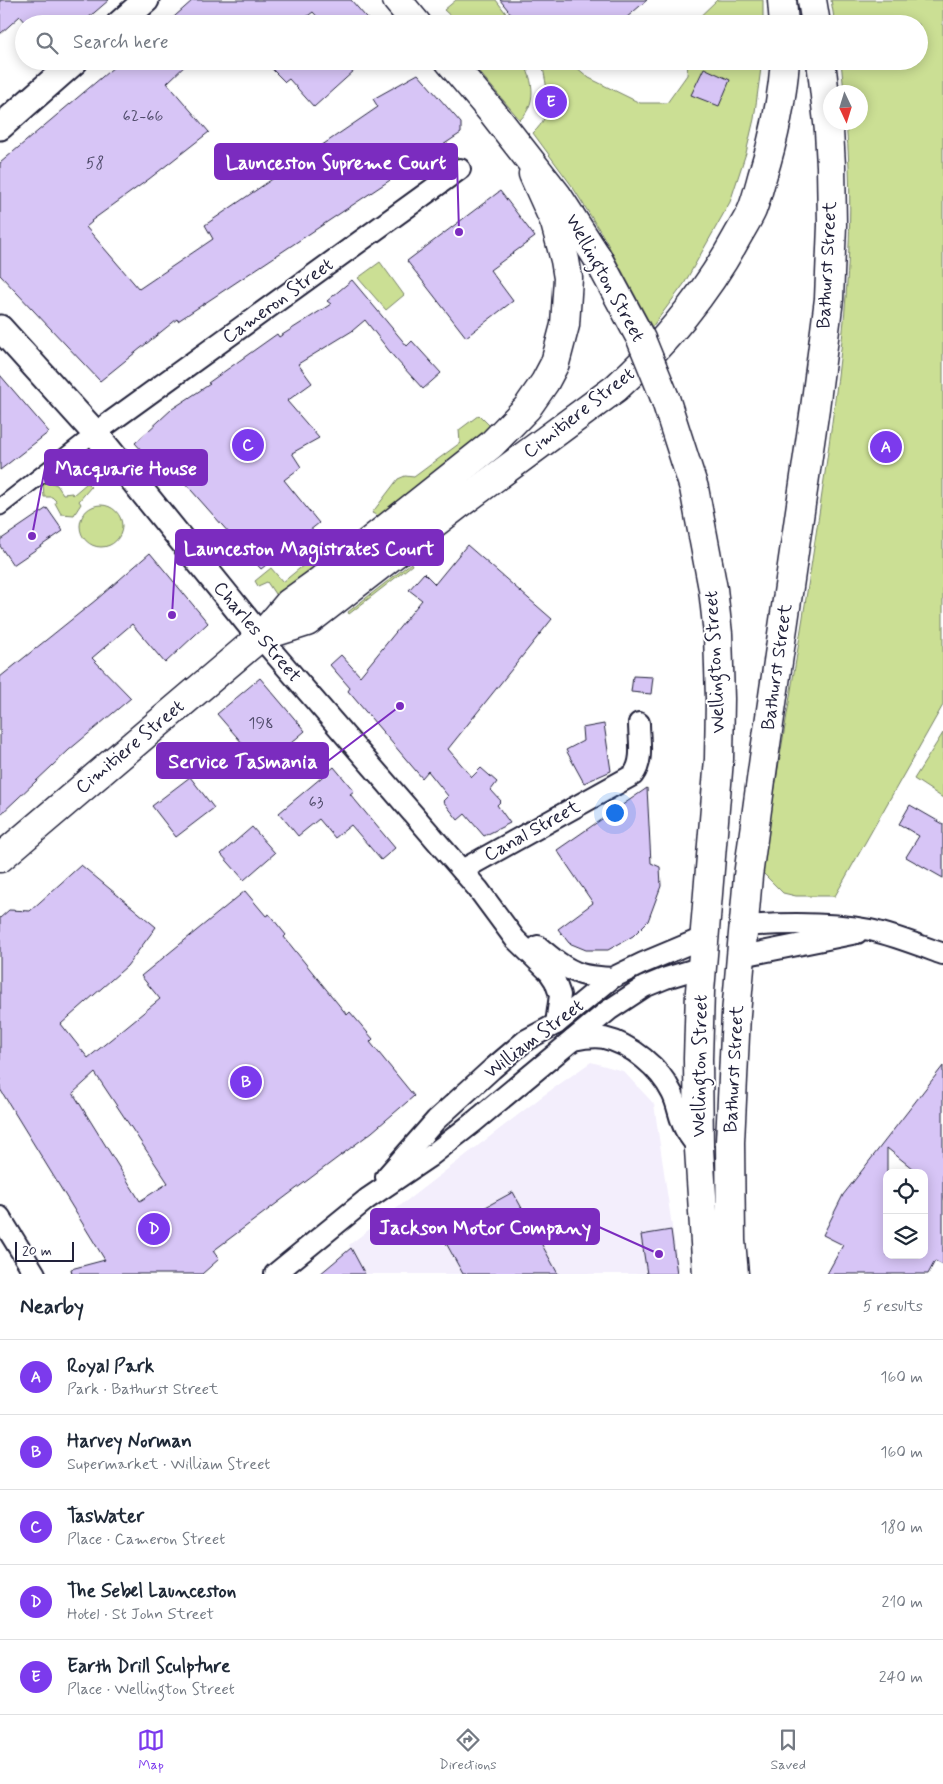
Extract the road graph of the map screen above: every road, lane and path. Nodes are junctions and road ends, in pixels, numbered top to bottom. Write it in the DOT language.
graph roads {
  1 [pos="146,0"];
  2 [pos="397,0"];
  3 [pos="782,0"];
  4 [pos="812,0"];
  5 [pos="129,15"];
  6 [pos="410,15"];
  7 [pos="783,15"];
  8 [pos="814,15"];
  9 [pos="65,70"];
  10 [pos="457,70"];
  11 [pos="784,70"];
  12 [pos="822,70"];
  13 [pos="0,127"];
  14 [pos="521,151"];
  15 [pos="460,169"];
  16 [pos="0,328"];
  17 [pos="94,433"];
  18 [pos="0,507"];
  19 [pos="260,637"];
  20 [pos="639,723"];
  21 [pos="0,858"];
  22 [pos="462,870"];
  23 [pos="496,912"];
  24 [pos="744,926"];
  25 [pos="872,930"];
  26 [pos="706,937"];
  27 [pos="943,954"];
  28 [pos="742,956"];
  29 [pos="702,967"];
  30 [pos="612,978"];
  31 [pos="556,1024"];
  32 [pos="573,1040"];
  33 [pos="699,1148"];
  34 [pos="367,1199"];
  35 [pos="0,1217"];
  36 [pos="35,1274"];
  37 [pos="275,1274"];
  38 [pos="706,1274"];
  39 [pos="734,1274"];
  1 -- 5 [label="street"];
  2 -- 6 [label="main road"];
  3 -- 7 [label="main road"];
  4 -- 8 [label="main road"];
  9 -- 13 [label="street"];
  10 -- 14 [label="main road, Wellington Street"];
  11 -- 19 [label="main road, Cimitiere Street"];
  12 -- 24 [label="main road, Bathurst Street"];
  14 -- 19 [label="main road, Cimitiere Street"];
  14 -- 26 [label="main road, Wellington Street, bridge"];
  15 -- 17 [label="street, Cameron Street"];
  16 -- 17 [label="street, Charles Street"];
  17 -- 18 [label="street"];
  17 -- 19 [label="street, Charles Street"];
  19 -- 21 [label="main road, Cimitiere Street"];
  19 -- 22 [label="street, Charles Street"];
  20 -- 22 [label="street, Canal Street"];
  22 -- 23 [label="street, Charles Street"];
  23 -- 30 [label="street, Charles Street"];
  23 -- 31 [label="street, Charles Street"];
  24 -- 25 [label="street"];
  24 -- 26 [label="main road"];
  24 -- 28 [label="main road, Bathurst Street"];
  25 -- 27 [label="street"];
  25 -- 28 [label="street"];
  26 -- 29 [label="main road, Wellington Street"];
  26 -- 30 [label="street, William Street"];
  28 -- 29 [label="main road"];
  28 -- 39 [label="main road, Bathurst Street"];
  29 -- 32 [label="street, William Street"];
  29 -- 33 [label="main road, Wellington Street"];
  30 -- 31 [label="street, William Street"];
  31 -- 34 [label="street, William Street"];
  32 -- 33 [label="street"];
  32 -- 34 [label="street, William Street"];
  33 -- 38 [label="main road, Wellington Street"];
  34 -- 37 [label="street, William Street"];
  35 -- 36 [label="street"];
}
